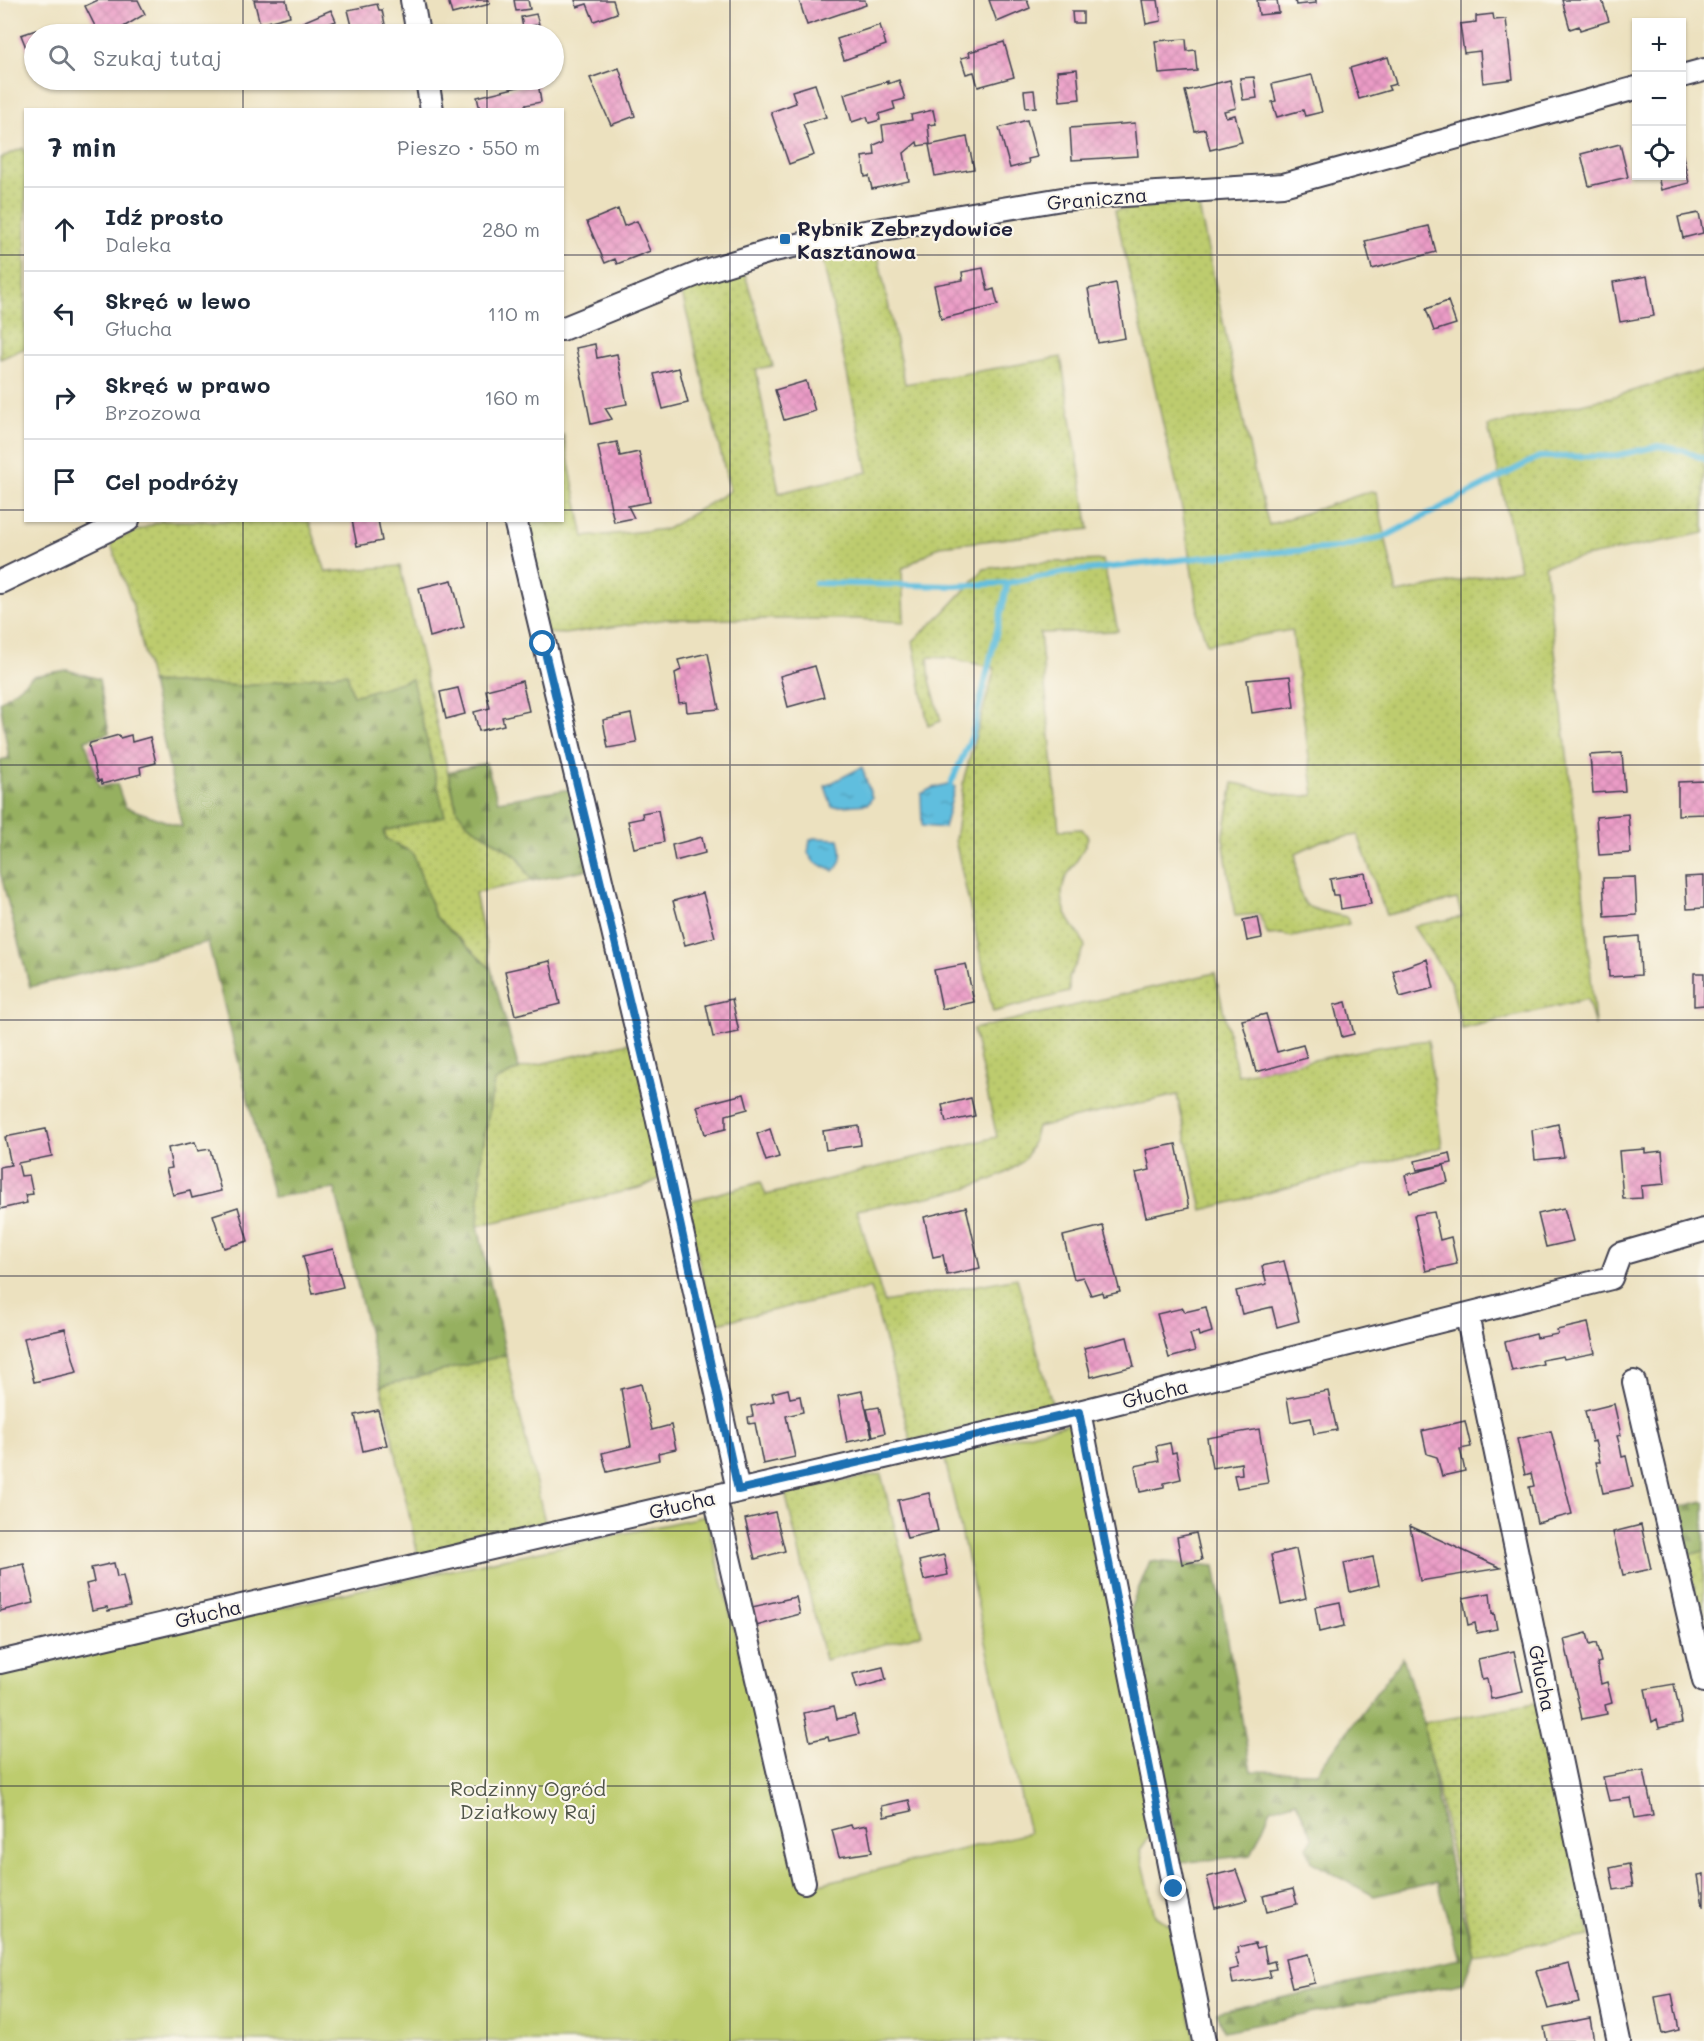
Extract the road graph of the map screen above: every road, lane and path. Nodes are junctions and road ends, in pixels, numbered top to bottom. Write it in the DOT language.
graph roads {
  1 [pos="412,0"];
  2 [pos="416,24"];
  3 [pos="1704,70"];
  4 [pos="1686,75"];
  5 [pos="1632,89"];
  6 [pos="429,90"];
  7 [pos="432,108"];
  8 [pos="564,328"];
  9 [pos="124,522"];
  10 [pos="515,522"];
  11 [pos="0,582"];
  12 [pos="1704,1230"];
  13 [pos="1467,1315"];
  14 [pos="1634,1382"];
  15 [pos="1079,1412"];
  16 [pos="738,1490"];
  17 [pos="715,1497"];
  18 [pos="0,1662"];
  19 [pos="1704,1681"];
  20 [pos="804,1882"];
  21 [pos="1203,2041"];
  22 [pos="1619,2041"];
  1 -- 2 [label="street"];
  3 -- 4 [label="street"];
  5 -- 8 [label="street, Graniczna"];
  6 -- 7 [label="street"];
  9 -- 11 [label="street"];
  10 -- 16 [label="street"];
  12 -- 13 [label="street, Głucha"];
  13 -- 15 [label="street, Głucha"];
  13 -- 22 [label="street, Głucha"];
  14 -- 19 [label="street"];
  15 -- 16 [label="street, Głucha"];
  15 -- 21 [label="street"];
  16 -- 17 [label="street, Głucha"];
  17 -- 18 [label="street, Głucha"];
  17 -- 20 [label="street"];
}
